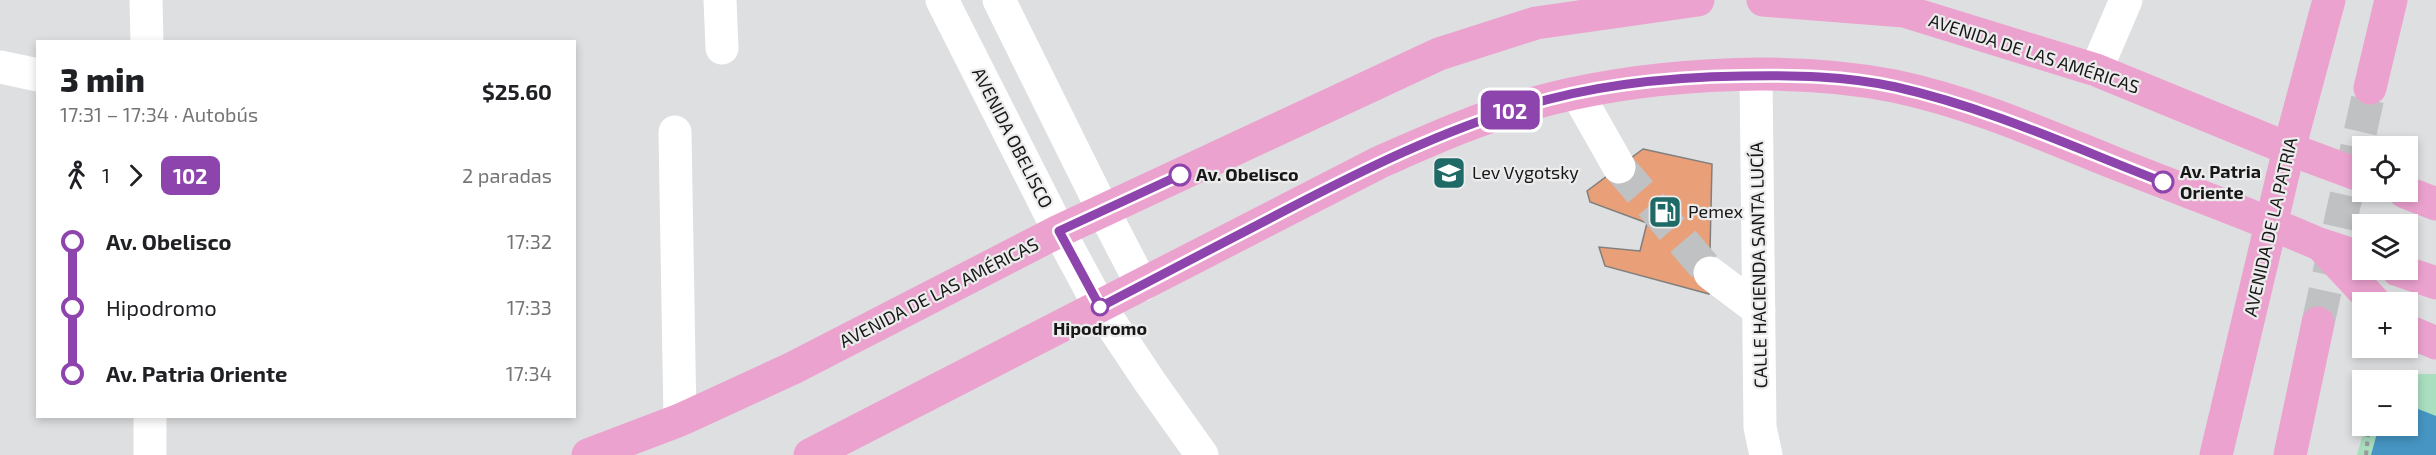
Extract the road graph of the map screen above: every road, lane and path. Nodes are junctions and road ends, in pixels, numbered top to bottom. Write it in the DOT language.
graph roads {
  1 [pos="146,0"];
  2 [pos="720,0"];
  3 [pos="942,0"];
  4 [pos="999,0"];
  5 [pos="1698,0"];
  6 [pos="1763,0"];
  7 [pos="2126,0"];
  8 [pos="2329,0"];
  9 [pos="2391,0"];
  10 [pos="147,40"];
  11 [pos="722,48"];
  12 [pos="0,67"];
  13 [pos="2096,70"];
  14 [pos="36,75"];
  15 [pos="1756,75"];
  16 [pos="2370,88"];
  17 [pos="1577,93"];
  18 [pos="675,132"];
  19 [pos="2289,149"];
  20 [pos="1619,167"];
  21 [pos="2352,172"];
  22 [pos="2418,197"];
  23 [pos="2436,204"];
  24 [pos="1103,210"];
  25 [pos="2272,224"];
  26 [pos="1059,231"];
  27 [pos="2319,244"];
  28 [pos="2352,255"];
  29 [pos="1710,273"];
  30 [pos="2418,277"];
  31 [pos="2436,283"];
  32 [pos="1142,285"];
  33 [pos="2365,292"];
  34 [pos="1100,307"];
  35 [pos="1759,310"];
  36 [pos="2318,323"];
  37 [pos="2418,335"];
  38 [pos="2436,343"];
  39 [pos="2418,375"];
  40 [pos="2426,375"];
  41 [pos="150,418"];
  42 [pos="680,420"];
  43 [pos="2368,436"];
  44 [pos="150,455"];
  45 [pos="588,455"];
  46 [pos="810,455"];
  47 [pos="1203,455"];
  48 [pos="1766,455"];
  49 [pos="2216,455"];
  50 [pos="2290,455"];
  51 [pos="2366,455"];
  1 -- 10 [label="street"];
  2 -- 11 [label="street"];
  3 -- 26 [label="street, AVENIDA OBELISCO"];
  4 -- 24 [label="street"];
  5 -- 24 [label="main road, AVENIDA DE LAS AMÉRICAS"];
  6 -- 13 [label="main road, AVENIDA DE LAS AMÉRICAS"];
  7 -- 13 [label="street"];
  8 -- 19 [label="main road, AVENIDA DE LA PATRIA"];
  9 -- 16 [label="main road"];
  12 -- 14 [label="street"];
  13 -- 19 [label="main road, AVENIDA DE LAS AMÉRICAS"];
  15 -- 17 [label="main road"];
  15 -- 25 [label="main road"];
  15 -- 35 [label="street, CALLE HACIENDA SANTA LUCÍA"];
  17 -- 20 [label="street"];
  17 -- 32 [label="main road"];
  18 -- 42 [label="street"];
  19 -- 21 [label="main road, AVENIDA DE LAS AMÉRICAS"];
  19 -- 25 [label="main road, AVENIDA DE LA PATRIA"];
  22 -- 23 [label="main road"];
  24 -- 26 [label="main road, AVENIDA DE LAS AMÉRICAS"];
  24 -- 32 [label="street"];
  25 -- 27 [label="main road"];
  25 -- 49 [label="main road, AVENIDA DE LA PATRIA"];
  26 -- 34 [label="street, AVENIDA OBELISCO"];
  26 -- 42 [label="main road, AVENIDA DE LAS AMÉRICAS"];
  27 -- 28 [label="main road"];
  27 -- 33 [label="main road"];
  29 -- 35 [label="street"];
  30 -- 31 [label="main road"];
  32 -- 34 [label="main road"];
  34 -- 46 [label="main road"];
  34 -- 47 [label="street, AVENIDA OBELISCO"];
  35 -- 48 [label="street, CALLE HACIENDA SANTA LUCÍA"];
  36 -- 50 [label="main road"];
  37 -- 38 [label="main road"];
  39 -- 40 [label="path"];
  41 -- 44 [label="street"];
  42 -- 45 [label="main road, AVENIDA DE LAS AMÉRICAS"];
  43 -- 51 [label="path"];
}
